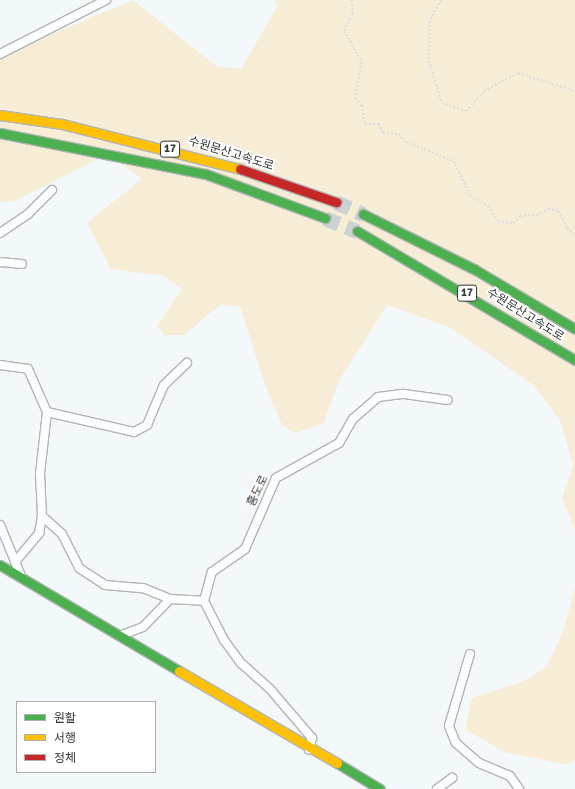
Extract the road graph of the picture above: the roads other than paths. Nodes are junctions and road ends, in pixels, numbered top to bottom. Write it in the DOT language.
graph roads {
  1 [pos="106,0"];
  2 [pos="0,54"];
  3 [pos="0,115"];
  4 [pos="0,133"];
  5 [pos="52,190"];
  6 [pos="336,202"];
  7 [pos="363,214"];
  8 [pos="325,218"];
  9 [pos="357,231"];
  10 [pos="0,233"];
  11 [pos="0,262"];
  12 [pos="22,264"];
  13 [pos="575,329"];
  14 [pos="575,360"];
  15 [pos="187,363"];
  16 [pos="0,365"];
  17 [pos="448,400"];
  18 [pos="46,412"];
  19 [pos="42,516"];
  20 [pos="0,525"];
  21 [pos="15,562"];
  22 [pos="0,565"];
  23 [pos="21,576"];
  24 [pos="170,599"];
  25 [pos="204,600"];
  26 [pos="122,635"];
  27 [pos="470,654"];
  28 [pos="309,750"];
  29 [pos="452,778"];
  30 [pos="380,789"];
  31 [pos="437,789"];
  32 [pos="519,789"];
  1 -- 2 [label="street"];
  3 -- 6 [label="main road, 수원문산고속도로 / 17"];
  4 -- 8 [label="main road, 17"];
  5 -- 10 [label="street"];
  7 -- 13 [label="main road, 수원문산고속도로 / 17"];
  9 -- 14 [label="main road, 수원문산고속도로 / 17"];
  11 -- 12 [label="street"];
  15 -- 18 [label="street"];
  16 -- 18 [label="street"];
  17 -- 25 [label="street, 흥도로"];
  18 -- 19 [label="street"];
  19 -- 21 [label="street"];
  19 -- 24 [label="street"];
  20 -- 21 [label="street"];
  21 -- 23 [label="street"];
  22 -- 23 [label="main road"];
  23 -- 26 [label="main road"];
  24 -- 25 [label="street"];
  24 -- 26 [label="street"];
  25 -- 28 [label="street"];
  26 -- 28 [label="main road"];
  27 -- 32 [label="street"];
  28 -- 30 [label="main road"];
  29 -- 31 [label="street"];
}
